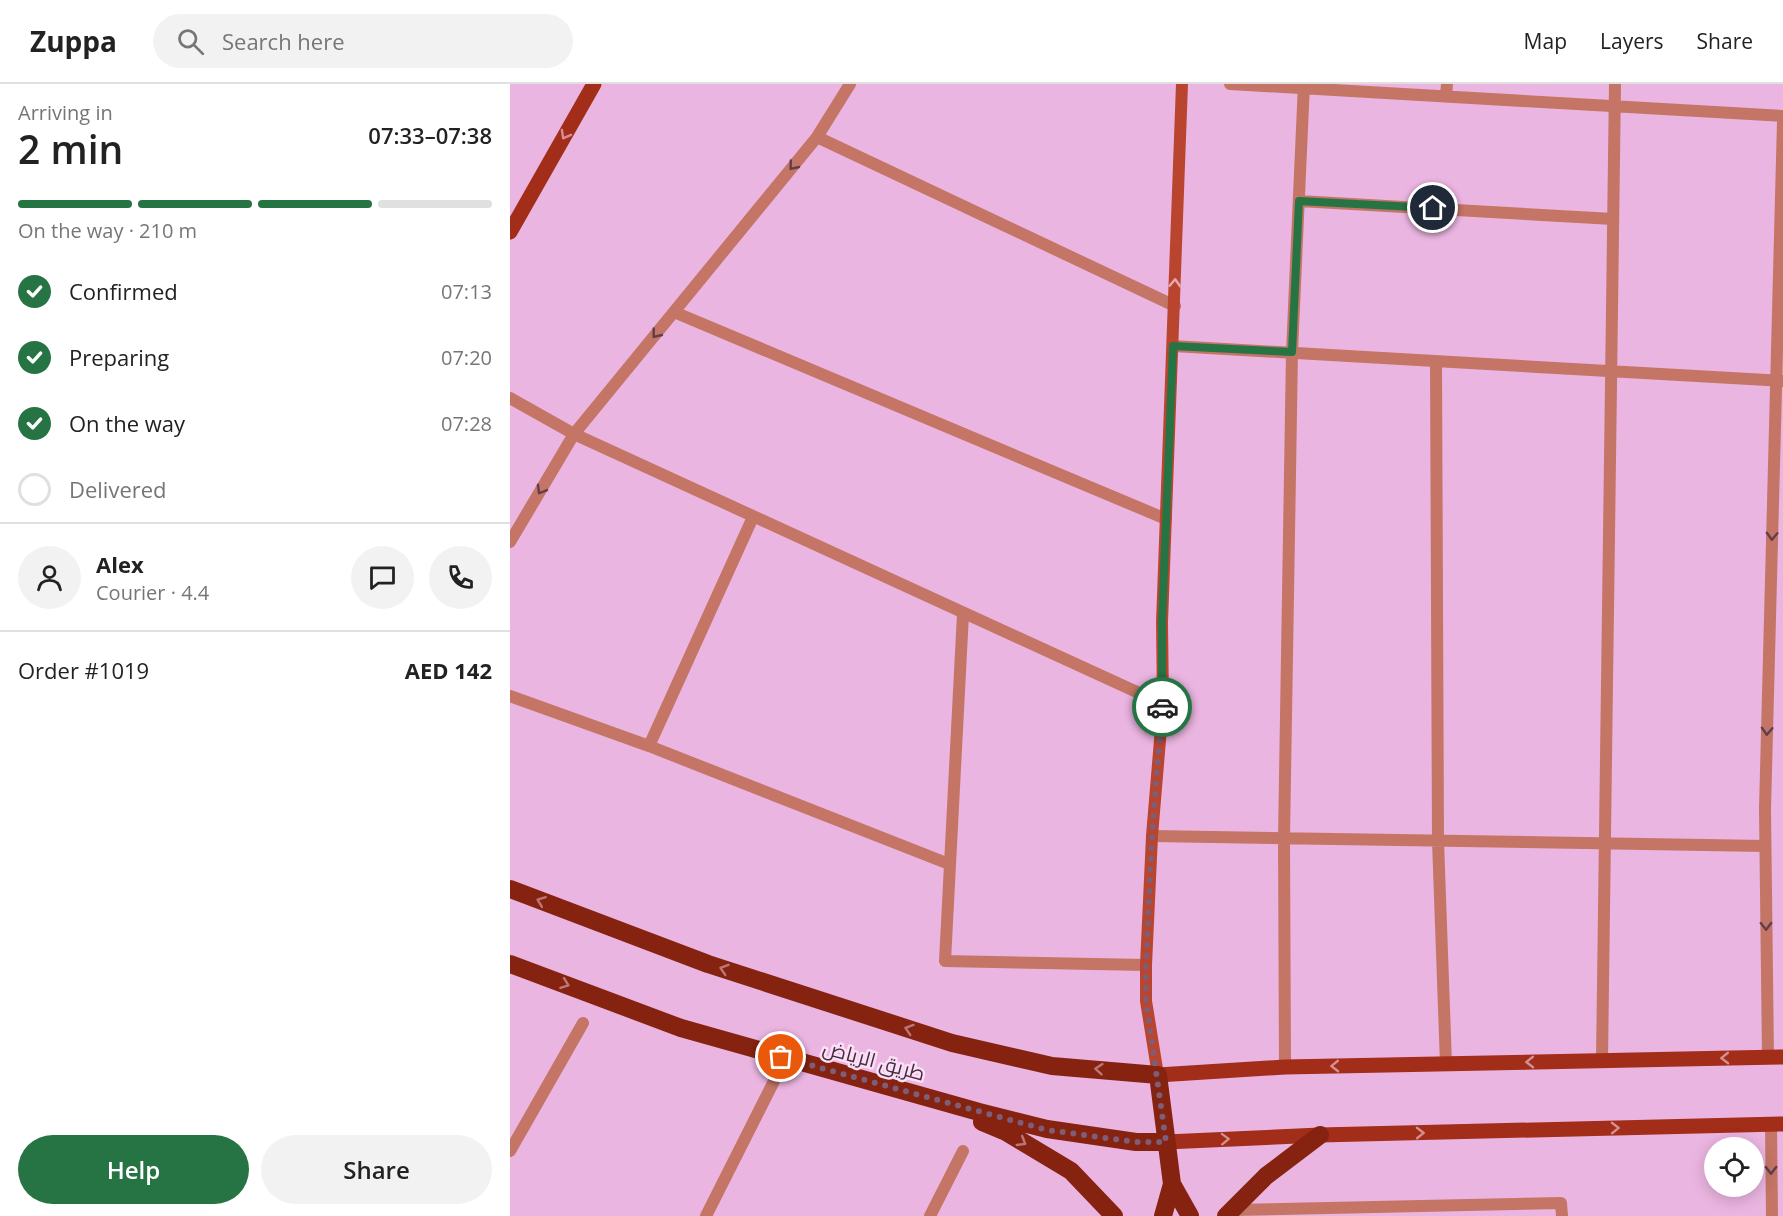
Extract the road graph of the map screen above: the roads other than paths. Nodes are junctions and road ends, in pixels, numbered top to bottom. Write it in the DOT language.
graph roads {
  1 [pos="594,84"];
  2 [pos="850,84"];
  3 [pos="1182,84"];
  4 [pos="1230,84"];
  5 [pos="1615,84"];
  6 [pos="1304,86"];
  7 [pos="1447,90"];
  8 [pos="1615,106"];
  9 [pos="1783,116"];
  10 [pos="1783,121"];
  11 [pos="816,137"];
  12 [pos="1299,201"];
  13 [pos="1613,219"];
  14 [pos="510,232"];
  15 [pos="1174,306"];
  16 [pos="674,312"];
  17 [pos="1173,346"];
  18 [pos="1292,352"];
  19 [pos="1436,361"];
  20 [pos="1611,371"];
  21 [pos="1780,381"];
  22 [pos="510,398"];
  23 [pos="574,434"];
  24 [pos="753,517"];
  25 [pos="1166,519"];
  26 [pos="510,543"];
  27 [pos="963,614"];
  28 [pos="510,696"];
  29 [pos="1163,704"];
  30 [pos="649,746"];
  31 [pos="1152,836"];
  32 [pos="1284,838"];
  33 [pos="1438,841"];
  34 [pos="1604,843"];
  35 [pos="1765,846"];
  36 [pos="949,864"];
  37 [pos="510,889"];
  38 [pos="510,964"];
  39 [pos="1146,966"];
  40 [pos="583,1023"];
  41 [pos="1776,1057"];
  42 [pos="1602,1060"];
  43 [pos="1446,1064"];
  44 [pos="1285,1067"];
  45 [pos="1158,1075"];
  46 [pos="774,1082"];
  47 [pos="931,1099"];
  48 [pos="1777,1124"];
  49 [pos="1320,1135"];
  50 [pos="1166,1142"];
  51 [pos="510,1151"];
  52 [pos="963,1151"];
  53 [pos="1172,1184"];
  54 [pos="1359,1212"];
  55 [pos="1230,1213"];
  56 [pos="706,1216"];
  57 [pos="930,1216"];
  58 [pos="1114,1216"];
  59 [pos="1163,1216"];
  60 [pos="1190,1216"];
  61 [pos="1562,1216"];
  62 [pos="1772,1216"];
  1 -- 14 [label="main road, one-way"];
  2 -- 11 [label="street"];
  15 -- 3 [label="street, one-way"];
  4 -- 6 [label="street"];
  5 -- 8 [label="street"];
  6 -- 7 [label="street"];
  6 -- 12 [label="street"];
  7 -- 8 [label="street"];
  8 -- 9 [label="street"];
  8 -- 13 [label="street"];
  10 -- 21 [label="street"];
  11 -- 15 [label="street"];
  11 -- 16 [label="street, one-way"];
  12 -- 13 [label="street"];
  12 -- 18 [label="street"];
  13 -- 20 [label="street"];
  15 -- 17 [label="street"];
  16 -- 23 [label="street, one-way"];
  16 -- 25 [label="street"];
  17 -- 18 [label="street"];
  17 -- 25 [label="street"];
  18 -- 19 [label="street"];
  18 -- 32 [label="street"];
  19 -- 20 [label="street"];
  19 -- 33 [label="street"];
  20 -- 21 [label="street"];
  20 -- 34 [label="street"];
  21 -- 35 [label="street, one-way"];
  22 -- 23 [label="street"];
  23 -- 24 [label="street"];
  23 -- 26 [label="street, one-way"];
  24 -- 27 [label="street"];
  24 -- 30 [label="street"];
  25 -- 29 [label="street"];
  27 -- 29 [label="street"];
  27 -- 36 [label="street"];
  28 -- 30 [label="street"];
  29 -- 31 [label="street"];
  30 -- 36 [label="street"];
  31 -- 32 [label="street"];
  31 -- 39 [label="street"];
  32 -- 33 [label="street"];
  32 -- 44 [label="street"];
  33 -- 34 [label="street"];
  33 -- 43 [label="street"];
  34 -- 35 [label="street"];
  34 -- 42 [label="street"];
  35 -- 41 [label="street, one-way"];
  36 -- 39 [label="street"];
  45 -- 37 [label="highway, طريق الرياض, one-way"];
  38 -- 47 [label="highway, طريق الرياض, one-way"];
  39 -- 45 [label="street"];
  40 -- 51 [label="street"];
  41 -- 42 [label="main road, one-way"];
  42 -- 43 [label="main road, one-way"];
  43 -- 44 [label="main road, one-way"];
  44 -- 45 [label="main road"];
  45 -- 50 [label="highway"];
  46 -- 56 [label="street"];
  47 -- 50 [label="highway, طريق الرياض"];
  47 -- 58 [label="highway, one-way"];
  49 -- 48 [label="main road, one-way"];
  48 -- 62 [label="street, one-way"];
  50 -- 49 [label="main road, one-way"];
  49 -- 55 [label="highway"];
  50 -- 53 [label="highway"];
  52 -- 57 [label="street"];
  53 -- 59 [label="highway"];
  53 -- 60 [label="highway"];
  54 -- 55 [label="street"];
  54 -- 61 [label="street"];
}
